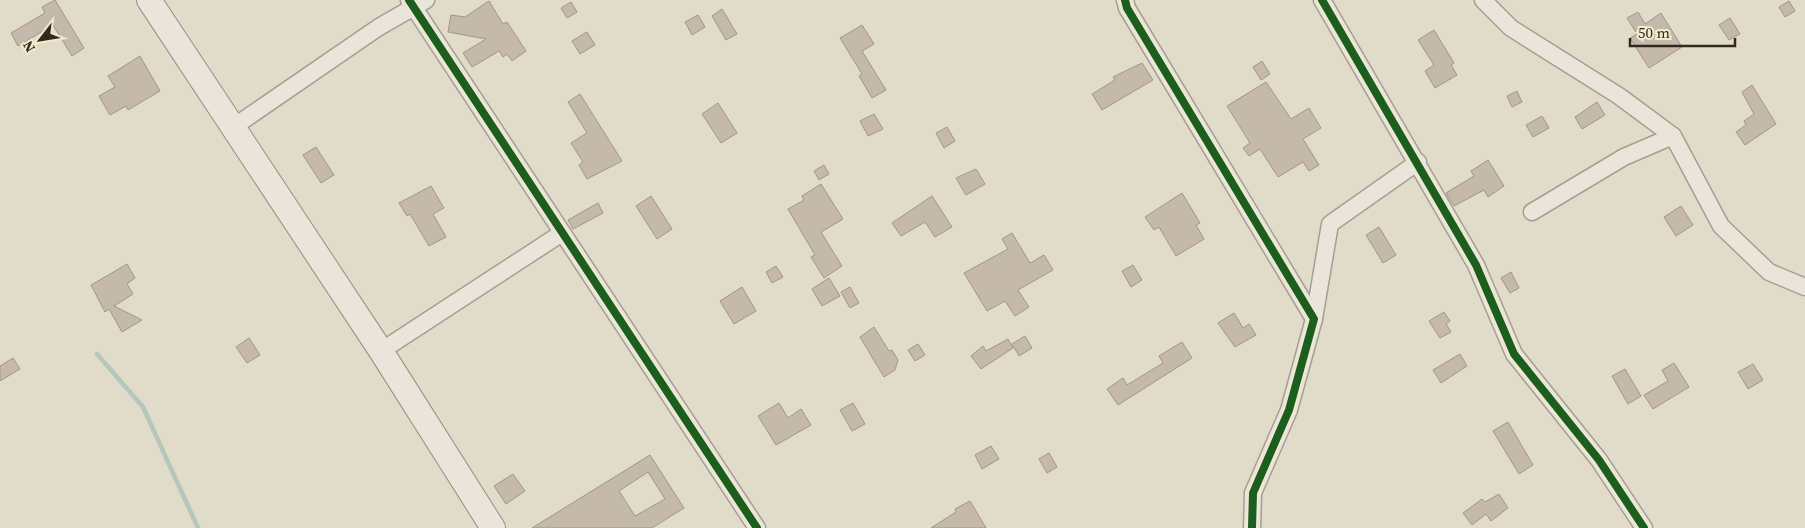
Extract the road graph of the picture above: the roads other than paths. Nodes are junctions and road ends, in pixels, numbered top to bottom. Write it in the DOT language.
graph roads {
  1 [pos="149,0"];
  2 [pos="1124,0"];
  3 [pos="1322,0"];
  4 [pos="1483,0"];
  5 [pos="416,2"];
  6 [pos="232,128"];
  7 [pos="1672,136"];
  8 [pos="1418,162"];
  9 [pos="1532,212"];
  10 [pos="562,233"];
  11 [pos="1805,287"];
  12 [pos="1314,319"];
  13 [pos="381,351"];
  14 [pos="494,528"];
  15 [pos="757,528"];
  16 [pos="1252,528"];
  17 [pos="1644,528"];
  1 -- 6 [label="main road"];
  2 -- 12 [label="street"];
  3 -- 8 [label="street"];
  4 -- 7 [label="street"];
  5 -- 6 [label="street"];
  5 -- 10 [label="street"];
  6 -- 13 [label="main road"];
  7 -- 9 [label="street"];
  7 -- 11 [label="street"];
  8 -- 12 [label="street"];
  8 -- 17 [label="street"];
  10 -- 13 [label="street"];
  10 -- 15 [label="street"];
  12 -- 16 [label="street"];
  13 -- 14 [label="main road"];
}
